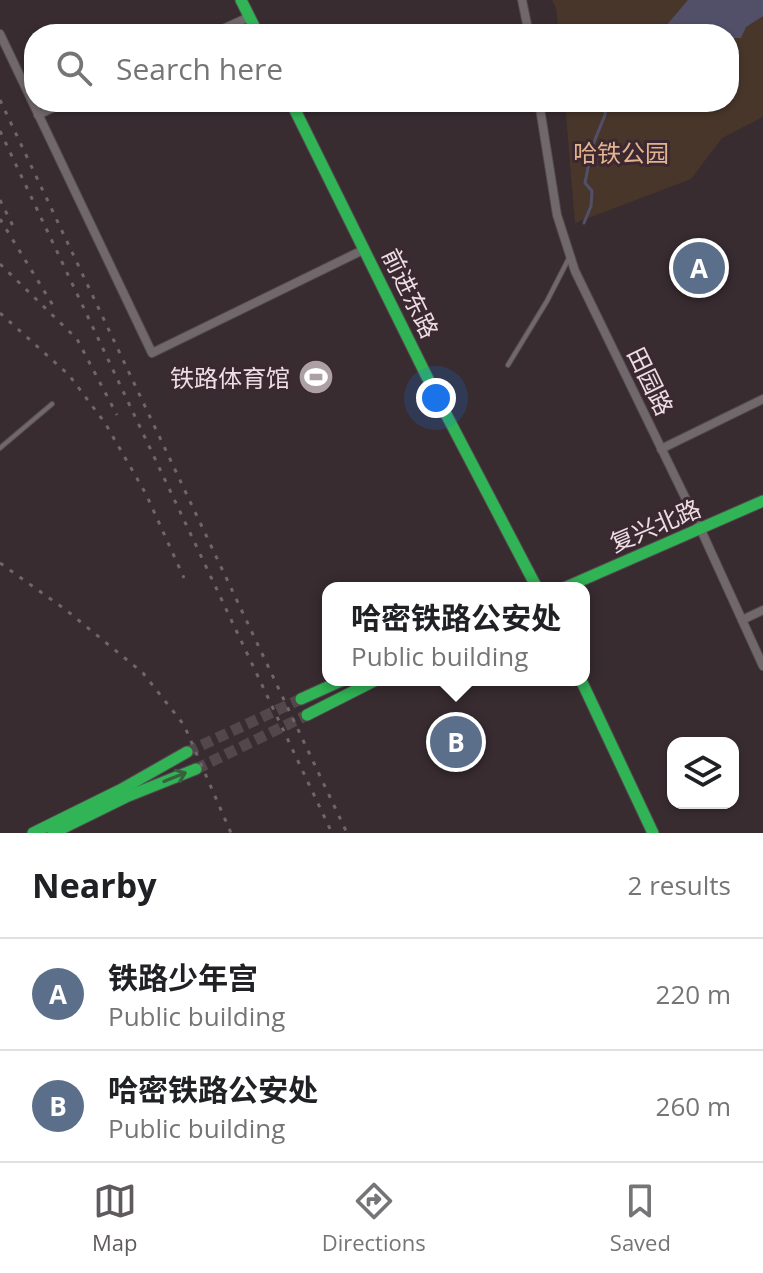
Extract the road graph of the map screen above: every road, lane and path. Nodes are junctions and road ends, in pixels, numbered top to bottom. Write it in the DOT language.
graph roads {
  1 [pos="241,0"];
  2 [pos="522,0"];
  3 [pos="249,17"];
  4 [pos="234,24"];
  5 [pos="253,24"];
  6 [pos="527,24"];
  7 [pos="0,34"];
  8 [pos="24,85"];
  9 [pos="37,112"];
  10 [pos="44,112"];
  11 [pos="296,112"];
  12 [pos="541,112"];
  13 [pos="38,115"];
  14 [pos="365,249"];
  15 [pos="570,257"];
  16 [pos="508,365"];
  17 [pos="763,399"];
  18 [pos="52,404"];
  19 [pos="0,448"];
  20 [pos="661,449"];
  21 [pos="763,501"];
  22 [pos="701,530"];
  23 [pos="534,582"];
  24 [pos="578,582"];
  25 [pos="763,610"];
  26 [pos="742,620"];
  27 [pos="763,666"];
  28 [pos="330,686"];
  29 [pos="364,686"];
  30 [pos="584,686"];
  31 [pos="301,699"];
  32 [pos="307,715"];
  33 [pos="187,752"];
  34 [pos="196,769"];
  35 [pos="33,833"];
  36 [pos="53,833"];
  37 [pos="653,833"];
  1 -- 3 [label="main road"];
  2 -- 6 [label="street"];
  3 -- 4 [label="street"];
  3 -- 5 [label="main road"];
  7 -- 8 [label="street"];
  9 -- 13 [label="street"];
  10 -- 13 [label="street"];
  11 -- 14 [label="main road, 前进东路"];
  12 -- 15 [label="street, 田园路"];
  13 -- 14 [label="street"];
  14 -- 23 [label="main road, 前进东路"];
  15 -- 16 [label="lane"];
  15 -- 20 [label="street, 田园路"];
  17 -- 20 [label="street"];
  18 -- 19 [label="lane"];
  20 -- 22 [label="street, 田园路"];
  21 -- 22 [label="main road, 复兴北路"];
  22 -- 24 [label="main road, 复兴北路"];
  22 -- 26 [label="street, 田园路"];
  25 -- 26 [label="street"];
  26 -- 27 [label="street, 田园路"];
  28 -- 31 [label="main road"];
  29 -- 32 [label="main road"];
  30 -- 37 [label="main road"];
  33 -- 35 [label="main road"];
  36 -- 34 [label="main road, one-way"];
}
